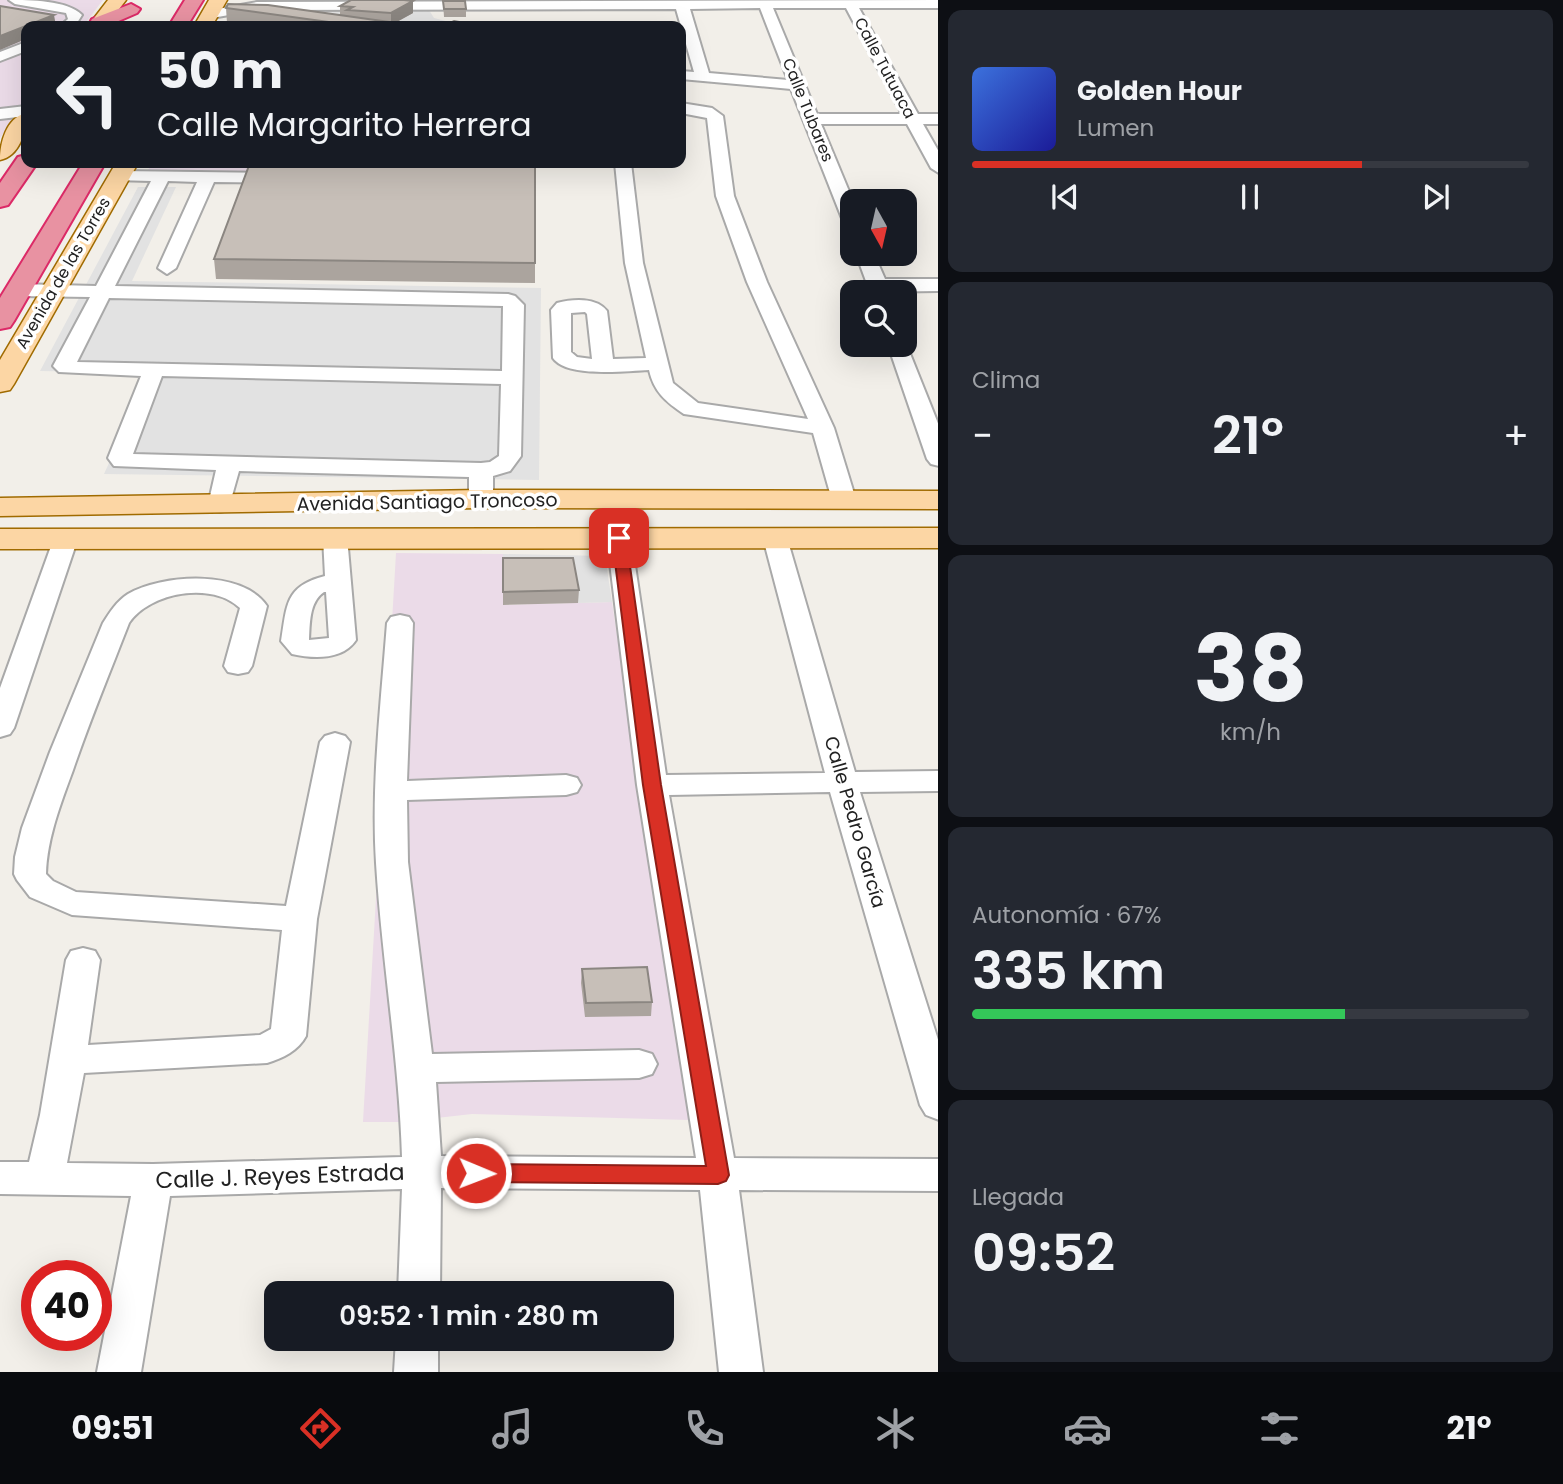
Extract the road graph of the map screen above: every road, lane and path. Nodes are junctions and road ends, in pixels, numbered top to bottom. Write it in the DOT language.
graph roads {
  1 [pos="15,0"];
  2 [pos="194,0"];
  3 [pos="292,0"];
  4 [pos="316,0"];
  5 [pos="480,0"];
  6 [pos="242,2"];
  7 [pos="763,2"];
  8 [pos="129,3"];
  9 [pos="682,5"];
  10 [pos="851,5"];
  11 [pos="338,6"];
  12 [pos="439,6"];
  13 [pos="937,6"];
  14 [pos="211,14"];
  15 [pos="73,21"];
  16 [pos="104,21"];
  17 [pos="122,21"];
  18 [pos="181,21"];
  19 [pos="298,21"];
  20 [pos="309,21"];
  21 [pos="426,21"];
  22 [pos="21,48"];
  23 [pos="0,57"];
  24 [pos="686,76"];
  25 [pos="702,78"];
  26 [pos="798,85"];
  27 [pos="686,109"];
  28 [pos="0,114"];
  29 [pos="813,119"];
  30 [pos="912,119"];
  31 [pos="938,119"];
  32 [pos="18,122"];
  33 [pos="0,154"];
  34 [pos="22,168"];
  35 [pos="91,168"];
  36 [pos="116,168"];
  37 [pos="117,168"];
  38 [pos="123,168"];
  39 [pos="624,168"];
  40 [pos="938,168"];
  41 [pos="162,176"];
  42 [pos="208,177"];
  43 [pos="302,178"];
  44 [pos="79,187"];
  45 [pos="840,190"];
  46 [pos="0,200"];
  47 [pos="41,250"];
  48 [pos="167,268"];
  49 [pos="938,285"];
  50 [pos="917,286"];
  51 [pos="17,290"];
  52 [pos="53,291"];
  53 [pos="102,292"];
  54 [pos="0,321"];
  55 [pos="902,357"];
  56 [pos="603,364"];
  57 [pos="657,364"];
  58 [pos="154,370"];
  59 [pos="513,378"];
  60 [pos="0,384"];
  61 [pos="823,428"];
  62 [pos="938,458"];
  63 [pos="229,464"];
  64 [pos="481,485"];
  65 [pos="0,493"];
  66 [pos="844,500"];
  67 [pos="938,500"];
  68 [pos="220,505"];
  69 [pos="0,507"];
  70 [pos="58,507"];
  71 [pos="335,537"];
  72 [pos="473,537"];
  73 [pos="66,538"];
  74 [pos="619,538"];
  75 [pos="775,538"];
  76 [pos="0,539"];
  77 [pos="672,539"];
  78 [pos="937,542"];
  79 [pos="340,582"];
  80 [pos="400,623"];
  81 [pos="238,666"];
  82 [pos="0,727"];
  83 [pos="335,742"];
  84 [pos="938,781"];
  85 [pos="844,784"];
  86 [pos="566,785"];
  87 [pos="652,785"];
  88 [pos="392,791"];
  89 [pos="300,919"];
  90 [pos="83,960"];
  91 [pos="68,1060"];
  92 [pos="639,1064"];
  93 [pos="416,1068"];
  94 [pos="938,1105"];
  95 [pos="422,1172"];
  96 [pos="718,1175"];
  97 [pos="938,1175"];
  98 [pos="0,1178"];
  99 [pos="44,1178"];
  100 [pos="153,1180"];
  101 [pos="419,1281"];
  102 [pos="417,1351"];
  103 [pos="119,1372"];
  104 [pos="416,1372"];
  105 [pos="741,1372"];
  1 -- 15 [label="street"];
  2 -- 18 [label="highway"];
  3 -- 4 [label="street"];
  3 -- 6 [label="street"];
  4 -- 5 [label="street"];
  6 -- 11 [label="street"];
  6 -- 14 [label="street"];
  7 -- 9 [label="street"];
  7 -- 10 [label="street"];
  7 -- 26 [label="street, Calle Tubares"];
  8 -- 16 [label="highway"];
  8 -- 17 [label="highway"];
  9 -- 12 [label="street"];
  9 -- 25 [label="street"];
  10 -- 13 [label="street"];
  10 -- 30 [label="street, Calle Tutuaca"];
  11 -- 12 [label="street"];
  11 -- 20 [label="street"];
  12 -- 21 [label="street"];
  14 -- 19 [label="street"];
  22 -- 23 [label="street"];
  24 -- 25 [label="street"];
  25 -- 26 [label="street"];
  26 -- 29 [label="street, Calle Tubares"];
  27 -- 61 [label="street"];
  28 -- 32 [label="street"];
  29 -- 30 [label="street"];
  29 -- 45 [label="street, Calle Tubares"];
  30 -- 31 [label="street"];
  30 -- 40 [label="street, Calle Tutuaca"];
  32 -- 33 [label="main road"];
  34 -- 46 [label="highway"];
  35 -- 44 [label="highway, Avenida de las Torres"];
  36 -- 44 [label="highway"];
  37 -- 52 [label="main road, Avenida de las Torres"];
  38 -- 41 [label="street"];
  39 -- 57 [label="street"];
  41 -- 42 [label="street"];
  41 -- 53 [label="street"];
  42 -- 43 [label="street"];
  42 -- 48 [label="street"];
  44 -- 47 [label="highway, Avenida de las Torres"];
  47 -- 51 [label="highway, Avenida de las Torres"];
  47 -- 52 [label="highway"];
  49 -- 50 [label="street"];
  51 -- 52 [label="street"];
  51 -- 54 [label="highway, Avenida de las Torres"];
  52 -- 53 [label="street"];
  52 -- 60 [label="main road, Avenida de las Torres"];
  53 -- 58 [label="street"];
  53 -- 59 [label="street"];
  55 -- 62 [label="street"];
  56 -- 57 [label="street"];
  57 -- 61 [label="street"];
  58 -- 59 [label="street"];
  58 -- 63 [label="street"];
  59 -- 64 [label="street"];
  61 -- 66 [label="street"];
  63 -- 64 [label="street"];
  63 -- 68 [label="street"];
  64 -- 66 [label="main road, Avenida Santiago Troncoso"];
  64 -- 68 [label="main road, Avenida Santiago Troncoso"];
  64 -- 72 [label="main road"];
  65 -- 70 [label="main road"];
  66 -- 67 [label="main road, Avenida Santiago Troncoso"];
  66 -- 77 [label="main road"];
  68 -- 70 [label="main road, Avenida Santiago Troncoso"];
  69 -- 70 [label="main road, Avenida Santiago Troncoso"];
  71 -- 72 [label="main road, Avenida Santiago Troncoso"];
  71 -- 73 [label="main road, Avenida Santiago Troncoso"];
  71 -- 79 [label="street"];
  72 -- 74 [label="main road, Avenida Santiago Troncoso"];
  73 -- 76 [label="main road, Avenida Santiago Troncoso"];
  73 -- 82 [label="street"];
  74 -- 77 [label="main road, Avenida Santiago Troncoso"];
  74 -- 87 [label="street"];
  75 -- 77 [label="main road, Avenida Santiago Troncoso"];
  75 -- 78 [label="main road, Avenida Santiago Troncoso"];
  75 -- 85 [label="street, Calle Pedro García"];
  80 -- 88 [label="street"];
  81 -- 89 [label="street"];
  83 -- 89 [label="street"];
  84 -- 85 [label="street"];
  85 -- 87 [label="street"];
  85 -- 94 [label="street, Calle Pedro García"];
  86 -- 88 [label="street"];
  87 -- 96 [label="street"];
  88 -- 93 [label="street"];
  89 -- 91 [label="street"];
  90 -- 91 [label="street"];
  91 -- 99 [label="street"];
  92 -- 93 [label="street"];
  93 -- 95 [label="street"];
  95 -- 96 [label="street, Calle J. Reyes Estrada"];
  95 -- 100 [label="street, Calle J. Reyes Estrada"];
  95 -- 101 [label="street"];
  96 -- 97 [label="street, Calle J. Reyes Estrada"];
  96 -- 105 [label="street"];
  98 -- 99 [label="street, Calle J. Reyes Estrada"];
  99 -- 100 [label="street, Calle J. Reyes Estrada"];
  100 -- 103 [label="street"];
  102 -- 104 [label="street"];
}
